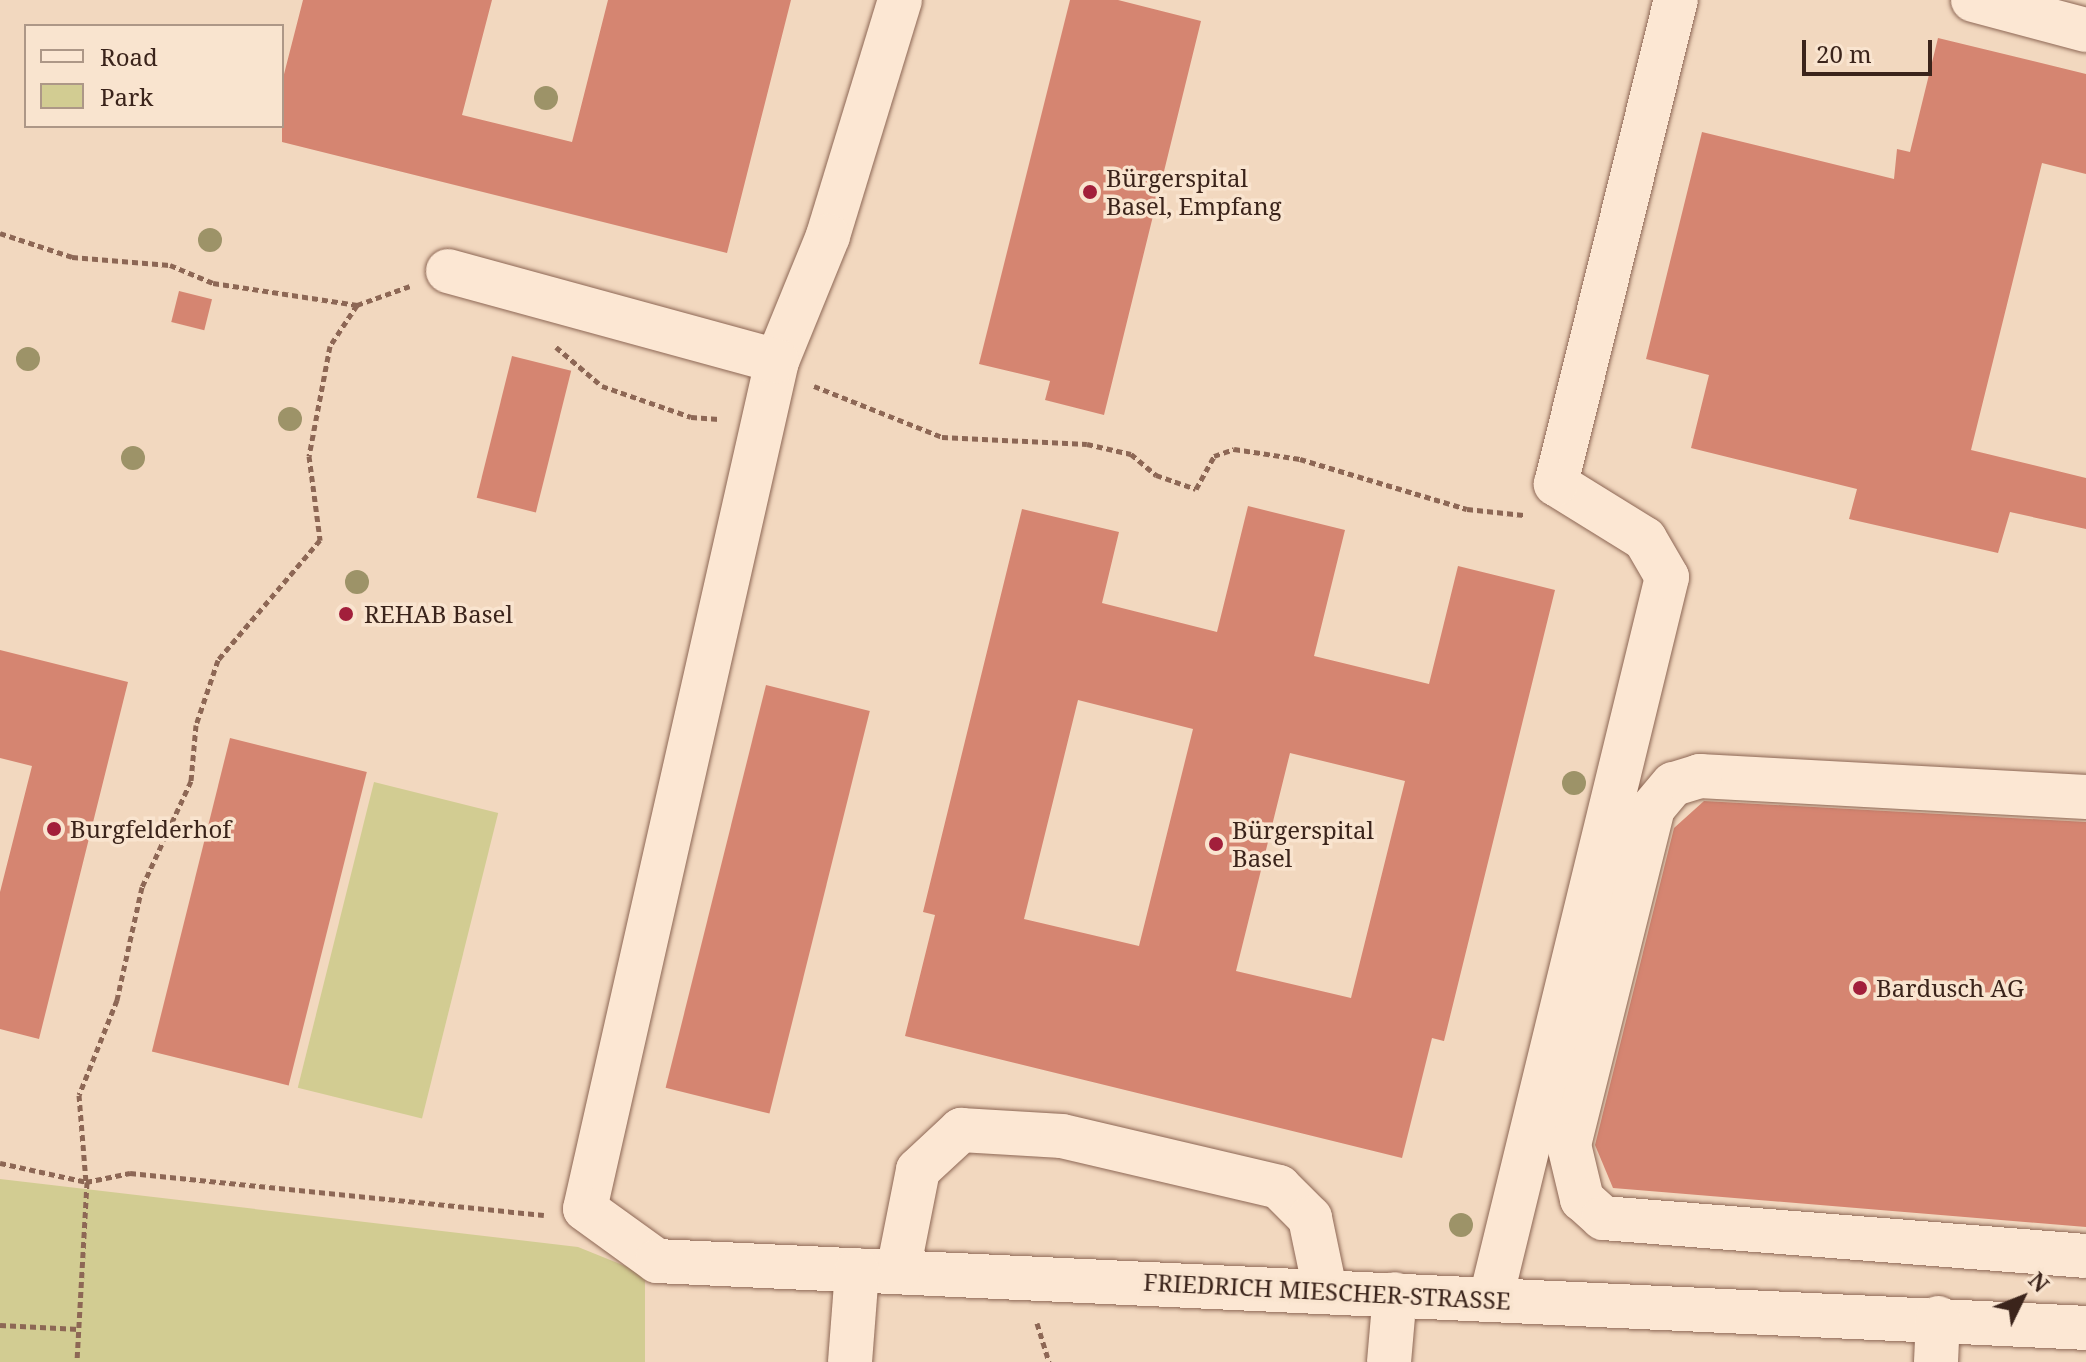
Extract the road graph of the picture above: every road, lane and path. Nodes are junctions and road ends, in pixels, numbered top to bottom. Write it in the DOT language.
graph roads {
  1 [pos="900,0"];
  2 [pos="1676,0"];
  3 [pos="1973,0"];
  4 [pos="2086,30"];
  5 [pos="0,233"];
  6 [pos="448,271"];
  7 [pos="357,305"];
  8 [pos="544,340"];
  9 [pos="776,366"];
  10 [pos="762,430"];
  11 [pos="1592,507"];
  12 [pos="2086,797"];
  13 [pos="0,1163"];
  14 [pos="86,1182"];
  15 [pos="585,1209"];
  16 [pos="2086,1256"];
  17 [pos="877,1270"];
  18 [pos="1325,1290"];
  19 [pos="1405,1294"];
  20 [pos="1491,1298"];
  21 [pos="1938,1318"];
  22 [pos="0,1325"];
  23 [pos="2086,1328"];
  24 [pos="79,1329"];
  25 [pos="77,1362"];
  26 [pos="850,1362"];
  27 [pos="1389,1362"];
  28 [pos="1410,1362"];
  29 [pos="1936,1362"];
  1 -- 9 [label="street"];
  2 -- 11 [label="street"];
  3 -- 4 [label="street"];
  5 -- 7 [label="path"];
  6 -- 7 [label="path"];
  6 -- 9 [label="street"];
  7 -- 14 [label="path"];
  8 -- 10 [label="path"];
  9 -- 10 [label="street"];
  9 -- 11 [label="path"];
  10 -- 15 [label="street"];
  11 -- 20 [label="street"];
  12 -- 16 [label="street"];
  13 -- 14 [label="path"];
  14 -- 15 [label="path"];
  14 -- 24 [label="path"];
  15 -- 17 [label="street, FRIEDRICH MIESCHER-STRASSE"];
  17 -- 18 [label="street, FRIEDRICH MIESCHER-STRASSE"];
  17 -- 18 [label="street"];
  17 -- 26 [label="street"];
  18 -- 19 [label="street, FRIEDRICH MIESCHER-STRASSE"];
  19 -- 20 [label="street, FRIEDRICH MIESCHER-STRASSE"];
  19 -- 27 [label="street"];
  19 -- 28 [label="street"];
  20 -- 21 [label="street, FRIEDRICH MIESCHER-STRASSE"];
  21 -- 23 [label="street, FRIEDRICH MIESCHER-STRASSE"];
  21 -- 29 [label="street"];
  22 -- 24 [label="path"];
  24 -- 25 [label="path"];
}
